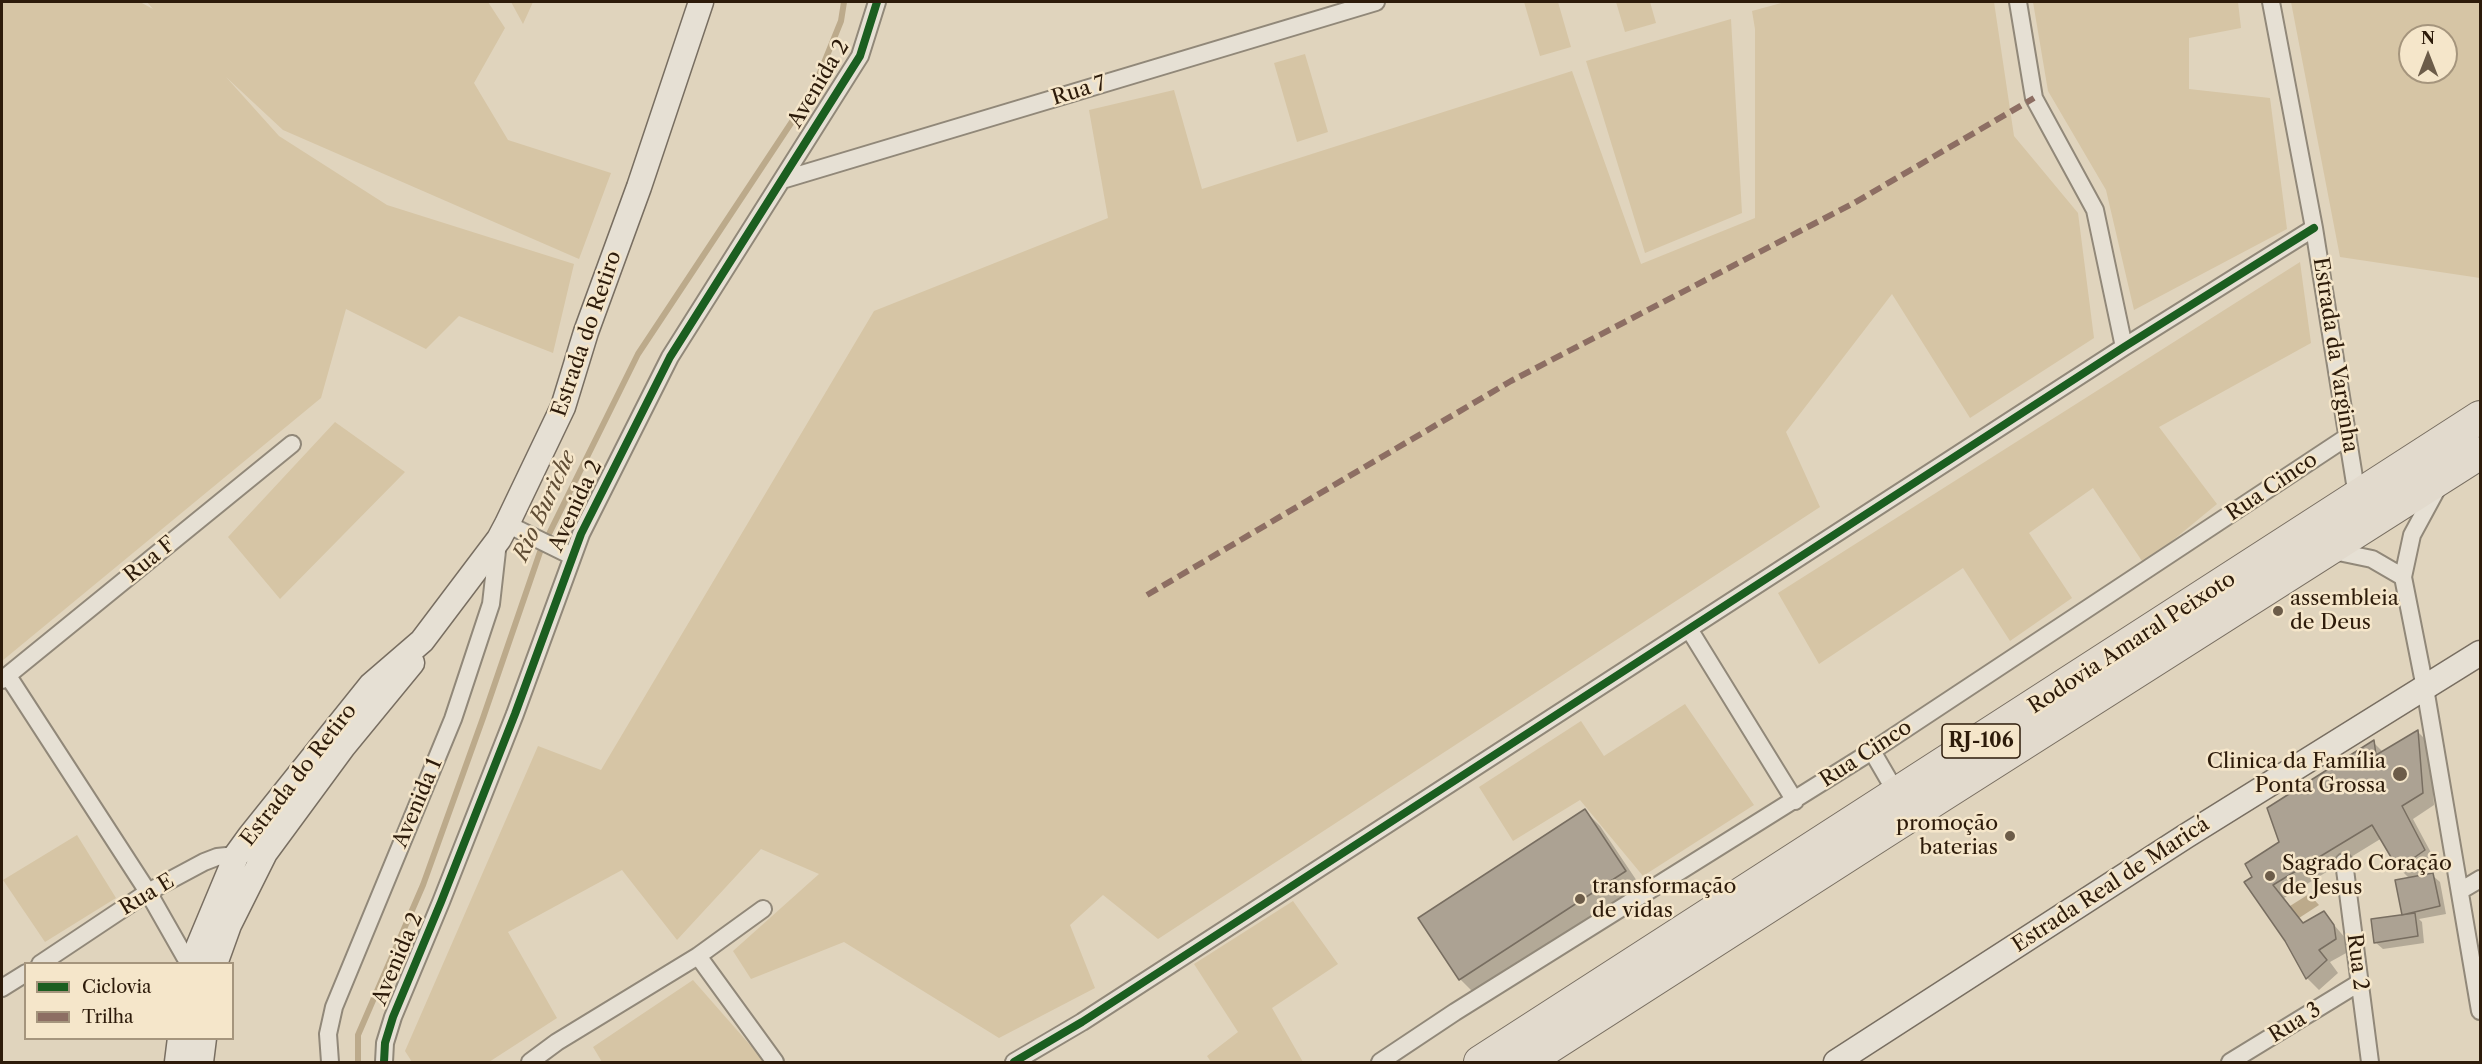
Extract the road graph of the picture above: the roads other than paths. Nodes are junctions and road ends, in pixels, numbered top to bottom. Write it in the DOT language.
graph roads {
  1 [pos="701,2"];
  2 [pos="877,2"];
  3 [pos="1376,2"];
  4 [pos="2018,2"];
  5 [pos="2271,2"];
  6 [pos="782,180"];
  7 [pos="2314,228"];
  8 [pos="2124,347"];
  9 [pos="2481,417"];
  10 [pos="2347,437"];
  11 [pos="292,444"];
  12 [pos="2481,453"];
  13 [pos="2442,478"];
  14 [pos="2357,496"];
  15 [pos="503,531"];
  16 [pos="2327,549"];
  17 [pos="572,556"];
  18 [pos="2403,577"];
  19 [pos="1689,629"];
  20 [pos="422,641"];
  21 [pos="2481,653"];
  22 [pos="5,678"];
  23 [pos="2425,688"];
  24 [pos="1872,751"];
  25 [pos="1897,794"];
  26 [pos="1795,801"];
  27 [pos="265,853"];
  28 [pos="237,854"];
  29 [pos="2344,862"];
  30 [pos="2481,879"];
  31 [pos="2460,891"];
  32 [pos="148,892"];
  33 [pos="763,909"];
  34 [pos="698,956"];
  35 [pos="42,962"];
  36 [pos="189,962"];
  37 [pos="190,962"];
  38 [pos="216,962"];
  39 [pos="24,974"];
  40 [pos="2360,983"];
  41 [pos="2,988"];
  42 [pos="2481,1011"];
  43 [pos="180,1040"];
  44 [pos="204,1040"];
  45 [pos="177,1062"];
  46 [pos="201,1062"];
  47 [pos="330,1062"];
  48 [pos="384,1062"];
  49 [pos="530,1062"];
  50 [pos="775,1062"];
  51 [pos="1014,1062"];
  52 [pos="1380,1062"];
  53 [pos="1480,1062"];
  54 [pos="1526,1062"];
  55 [pos="1836,1062"];
  56 [pos="2230,1062"];
  57 [pos="2370,1062"];
  1 -- 15 [label="street, Estrada do Retiro"];
  2 -- 6 [label="street, Avenida 2"];
  3 -- 6 [label="street, Rua 7"];
  4 -- 8 [label="street"];
  5 -- 7 [label="street, Estrada da Varginha"];
  6 -- 17 [label="street, Avenida 2"];
  7 -- 8 [label="street"];
  7 -- 10 [label="street, Estrada da Varginha"];
  8 -- 19 [label="street"];
  9 -- 14 [label="highway, Rodovia Amaral Peixoto / RJ-106"];
  10 -- 14 [label="street, Estrada da Varginha"];
  10 -- 24 [label="street, Rua Cinco"];
  11 -- 22 [label="street, Rua F"];
  12 -- 13 [label="highway, Rodovia Amaral Peixoto / RJ-106"];
  13 -- 16 [label="highway, Rodovia Amaral Peixoto / RJ-106"];
  13 -- 18 [label="street"];
  14 -- 25 [label="highway, Rodovia Amaral Peixoto / RJ-106"];
  15 -- 17 [label="street"];
  15 -- 20 [label="street, Estrada do Retiro"];
  15 -- 47 [label="street, Avenida 1"];
  16 -- 18 [label="street"];
  16 -- 54 [label="highway, Rodovia Amaral Peixoto / RJ-106"];
  17 -- 48 [label="street, Avenida 2"];
  18 -- 23 [label="street"];
  19 -- 26 [label="street"];
  19 -- 51 [label="street"];
  20 -- 27 [label="street, Estrada do Retiro"];
  20 -- 28 [label="street, Estrada do Retiro"];
  21 -- 23 [label="street, Estrada Real de Maricá"];
  22 -- 32 [label="street, Rua F"];
  23 -- 31 [label="street"];
  23 -- 55 [label="street, Estrada Real de Maricá"];
  24 -- 25 [label="street"];
  24 -- 26 [label="street, Rua Cinco"];
  25 -- 53 [label="highway, Rodovia Amaral Peixoto / RJ-106"];
  26 -- 52 [label="street, Rua Cinco"];
  27 -- 28 [label="street, Rua E"];
  27 -- 38 [label="street, Estrada do Retiro"];
  28 -- 32 [label="street, Rua E"];
  28 -- 37 [label="street, Estrada do Retiro"];
  29 -- 40 [label="street, Rua 2"];
  30 -- 31 [label="street"];
  31 -- 42 [label="street"];
  32 -- 35 [label="street, Rua E"];
  32 -- 36 [label="street, Rua F"];
  33 -- 34 [label="street"];
  34 -- 49 [label="street"];
  34 -- 50 [label="street"];
  39 -- 41 [label="street"];
  40 -- 56 [label="street, Rua 3"];
  40 -- 57 [label="street, Rua 2"];
  43 -- 45 [label="street"];
  44 -- 46 [label="street"];
}
